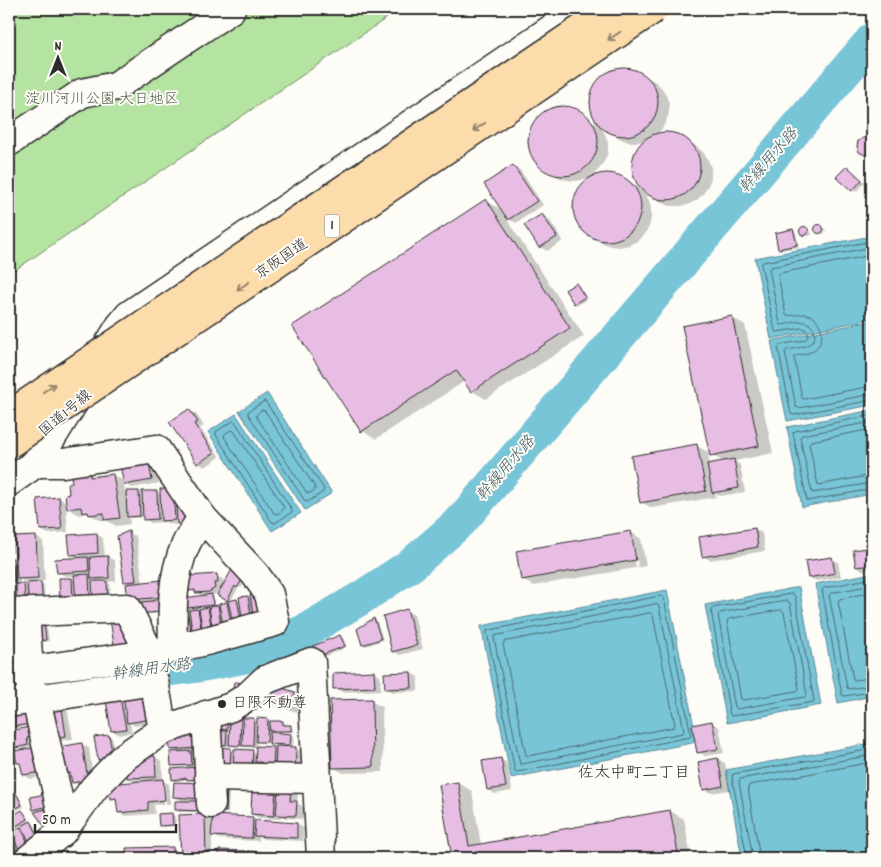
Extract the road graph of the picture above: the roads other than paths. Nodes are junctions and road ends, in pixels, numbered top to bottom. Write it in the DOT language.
graph roads {
  1 [pos="231,9"];
  2 [pos="581,9"];
  3 [pos="611,9"];
  4 [pos="654,9"];
  5 [pos="9,142"];
  6 [pos="124,366"];
  7 [pos="9,415"];
  8 [pos="9,444"];
  9 [pos="9,463"];
  10 [pos="36,463"];
  11 [pos="9,482"];
  12 [pos="202,517"];
  13 [pos="17,612"];
  14 [pos="156,664"];
  15 [pos="25,688"];
  16 [pos="206,715"];
  17 [pos="163,730"];
  18 [pos="209,777"];
  19 [pos="317,779"];
  20 [pos="211,804"];
  21 [pos="63,839"];
  22 [pos="30,858"];
  23 [pos="321,858"];
  1 -- 5 [label="street"];
  2 -- 10 [label="street"];
  7 -- 3 [label="highway, 京阪国道 / 1, one-way, bridge"];
  4 -- 6 [label="highway, 京阪国道 / 1, one-way, bridge"];
  6 -- 8 [label="highway, 京阪国道 / 1, bridge"];
  6 -- 9 [label="highway, 国道1号線 / 1, bridge"];
  10 -- 11 [label="street"];
  10 -- 12 [label="street"];
  12 -- 14 [label="street"];
  12 -- 14 [label="street"];
  13 -- 14 [label="street"];
  13 -- 15 [label="street"];
  14 -- 15 [label="street"];
  14 -- 17 [label="street"];
  15 -- 21 [label="street"];
  16 -- 17 [label="street"];
  16 -- 18 [label="street"];
  16 -- 19 [label="street"];
  17 -- 21 [label="street"];
  18 -- 19 [label="street"];
  18 -- 20 [label="street"];
  19 -- 23 [label="street"];
  21 -- 22 [label="street"];
}
